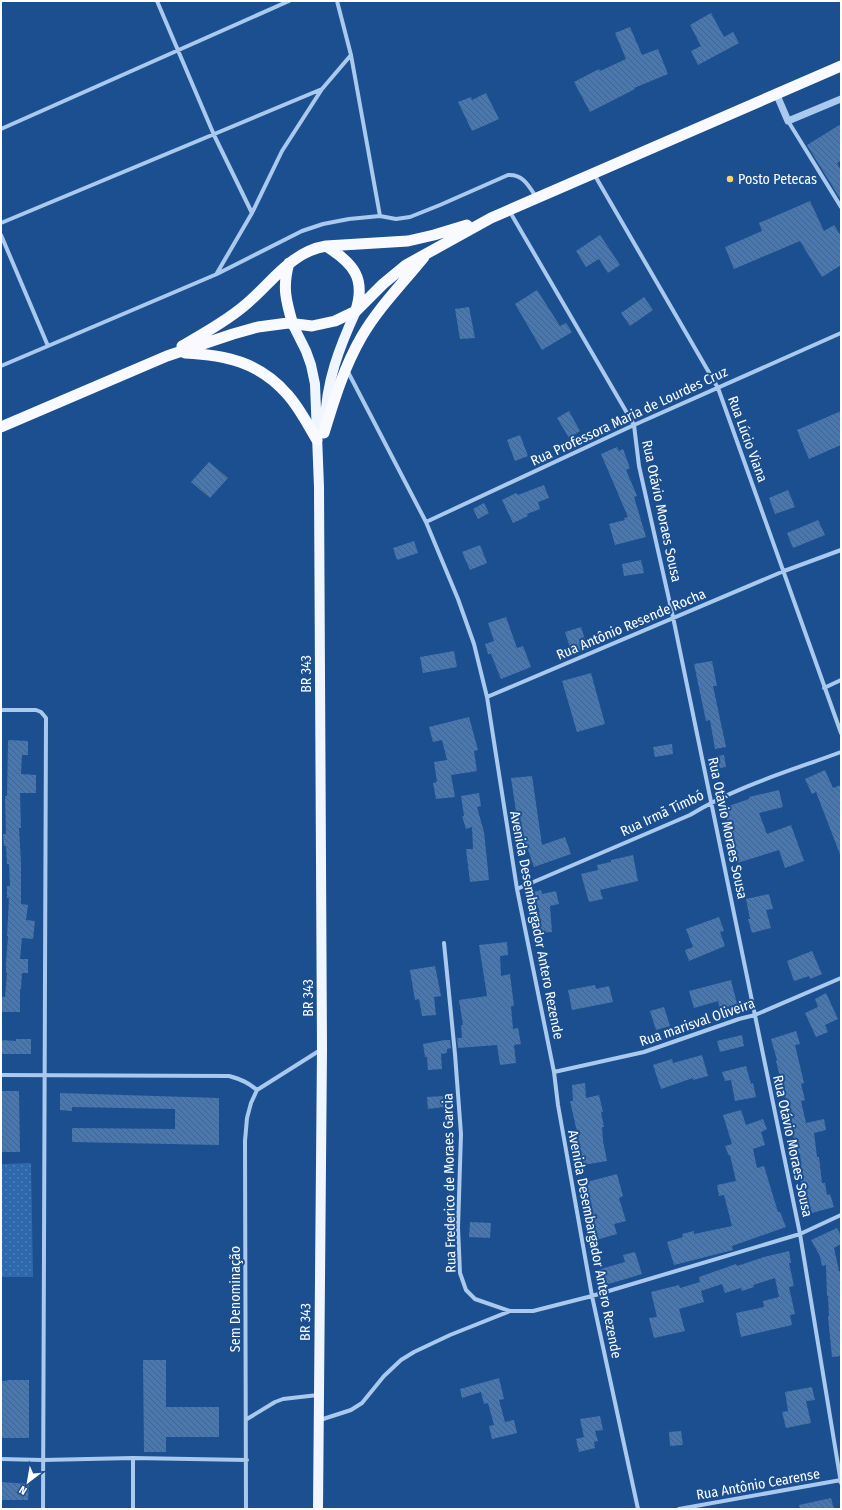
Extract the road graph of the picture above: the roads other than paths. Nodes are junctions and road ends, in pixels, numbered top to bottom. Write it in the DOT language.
graph roads {
  1 [pos="157,1"];
  2 [pos="289,1"];
  3 [pos="338,1"];
  4 [pos="178,50"];
  5 [pos="351,55"];
  6 [pos="841,66"];
  7 [pos="322,89"];
  8 [pos="776,93"];
  9 [pos="841,99"];
  10 [pos="788,121"];
  11 [pos="1,129"];
  12 [pos="214,135"];
  13 [pos="593,172"];
  14 [pos="537,198"];
  15 [pos="841,207"];
  16 [pos="508,210"];
  17 [pos="252,213"];
  18 [pos="380,216"];
  19 [pos="491,218"];
  20 [pos="1,223"];
  21 [pos="1,235"];
  22 [pos="326,246"];
  23 [pos="430,251"];
  24 [pos="288,263"];
  25 [pos="217,274"];
  26 [pos="356,310"];
  27 [pos="293,325"];
  28 [pos="841,333"];
  29 [pos="48,346"];
  30 [pos="178,352"];
  31 [pos="167,356"];
  32 [pos="1,366"];
  33 [pos="346,368"];
  34 [pos="718,388"];
  35 [pos="634,425"];
  36 [pos="1,427"];
  37 [pos="320,437"];
  38 [pos="426,522"];
  39 [pos="841,550"];
  40 [pos="784,571"];
  41 [pos="673,617"];
  42 [pos="841,680"];
  43 [pos="824,688"];
  44 [pos="487,697"];
  45 [pos="1,710"];
  46 [pos="841,732"];
  47 [pos="841,752"];
  48 [pos="712,802"];
  49 [pos="517,889"];
  50 [pos="444,943"];
  51 [pos="841,978"];
  52 [pos="755,1015"];
  53 [pos="322,1049"];
  54 [pos="554,1072"];
  55 [pos="1,1075"];
  56 [pos="44,1075"];
  57 [pos="257,1090"];
  58 [pos="841,1215"];
  59 [pos="800,1234"];
  60 [pos="592,1296"];
  61 [pos="510,1311"];
  62 [pos="319,1395"];
  63 [pos="247,1419"];
  64 [pos="318,1420"];
  65 [pos="133,1458"];
  66 [pos="1,1459"];
  67 [pos="42,1460"];
  68 [pos="247,1460"];
  69 [pos="841,1481"];
  70 [pos="43,1509"];
  71 [pos="133,1509"];
  72 [pos="246,1509"];
  73 [pos="318,1509"];
  74 [pos="638,1509"];
  75 [pos="679,1509"];
  1 -- 4 [label="street"];
  2 -- 4 [label="street"];
  3 -- 5 [label="street"];
  4 -- 11 [label="street"];
  4 -- 12 [label="street"];
  5 -- 7 [label="street"];
  5 -- 18 [label="street"];
  6 -- 8 [label="highway"];
  7 -- 12 [label="street"];
  7 -- 17 [label="street"];
  8 -- 10 [label="street"];
  8 -- 13 [label="highway"];
  9 -- 10 [label="street"];
  10 -- 15 [label="street"];
  12 -- 17 [label="street"];
  12 -- 20 [label="street"];
  13 -- 14 [label="highway"];
  13 -- 34 [label="street, Rua Lúcio Viana"];
  14 -- 16 [label="highway"];
  14 -- 18 [label="street"];
  16 -- 19 [label="highway"];
  16 -- 35 [label="street, Rua Otávio Moraes Sousa"];
  17 -- 25 [label="street"];
  18 -- 25 [label="street"];
  19 -- 22 [label="highway"];
  19 -- 23 [label="highway"];
  21 -- 29 [label="street"];
  22 -- 24 [label="highway"];
  22 -- 26 [label="highway"];
  23 -- 26 [label="highway"];
  23 -- 33 [label="highway"];
  24 -- 27 [label="highway"];
  24 -- 31 [label="highway"];
  25 -- 29 [label="street"];
  26 -- 27 [label="highway"];
  26 -- 37 [label="main road"];
  27 -- 30 [label="highway"];
  27 -- 37 [label="main road"];
  28 -- 34 [label="street, Rua Professora Maria de Lourdes Cruz"];
  29 -- 32 [label="street"];
  30 -- 31 [label="highway"];
  30 -- 37 [label="highway"];
  31 -- 36 [label="highway"];
  33 -- 37 [label="highway"];
  33 -- 38 [label="street, Avenida Desembargador Antero Rezende"];
  34 -- 35 [label="street, Rua Professora Maria de Lourdes Cruz"];
  34 -- 40 [label="street, Rua Lúcio Viana"];
  35 -- 38 [label="street, Rua Professora Maria de Lourdes Cruz"];
  35 -- 41 [label="street, Rua Otávio Moraes Sousa"];
  37 -- 53 [label="main road, BR 343"];
  38 -- 44 [label="street, Avenida Desembargador Antero Rezende"];
  39 -- 40 [label="street, Rua Antônio Resende Rocha"];
  40 -- 41 [label="street, Rua Antônio Resende Rocha"];
  40 -- 43 [label="street, Rua Lúcio Viana"];
  41 -- 44 [label="street, Rua Antônio Resende Rocha"];
  41 -- 48 [label="street, Rua Otávio Moraes Sousa"];
  42 -- 43 [label="street"];
  43 -- 46 [label="street, Rua Lúcio Viana"];
  44 -- 49 [label="street, Avenida Desembargador Antero Rezende"];
  45 -- 56 [label="street"];
  47 -- 48 [label="street, Rua Irmã Timbó"];
  48 -- 49 [label="street, Rua Irmã Timbó"];
  48 -- 52 [label="street, Rua Otávio Moraes Sousa"];
  49 -- 54 [label="street, Avenida Desembargador Antero Rezende"];
  50 -- 61 [label="street, Rua Frederico de Moraes Garcia"];
  51 -- 52 [label="street, Rua marisval Oliveira"];
  52 -- 54 [label="street, Rua marisval Oliveira"];
  52 -- 59 [label="street, Rua Otávio Moraes Sousa"];
  53 -- 57 [label="street"];
  53 -- 62 [label="main road, BR 343"];
  54 -- 60 [label="street, Avenida Desembargador Antero Rezende"];
  55 -- 56 [label="street"];
  56 -- 57 [label="street"];
  56 -- 67 [label="street"];
  57 -- 63 [label="street, Sem Denominação"];
  58 -- 59 [label="street, Rua Frederico de Moraes Garcia"];
  59 -- 60 [label="street, Rua Frederico de Moraes Garcia"];
  59 -- 69 [label="street, Rua Otávio Moraes Sousa"];
  60 -- 61 [label="street, Rua Frederico de Moraes Garcia"];
  60 -- 74 [label="street, Avenida Desembargador Antero Rezende"];
  61 -- 64 [label="street"];
  62 -- 63 [label="street"];
  62 -- 64 [label="main road, BR 343"];
  63 -- 68 [label="street, Sem Denominação"];
  64 -- 73 [label="main road, BR 343"];
  65 -- 67 [label="street"];
  65 -- 68 [label="street"];
  65 -- 71 [label="street"];
  66 -- 67 [label="street"];
  67 -- 70 [label="street"];
  68 -- 72 [label="street, Sem Denominação"];
  69 -- 75 [label="street, Rua Antônio Cearense"];
}
